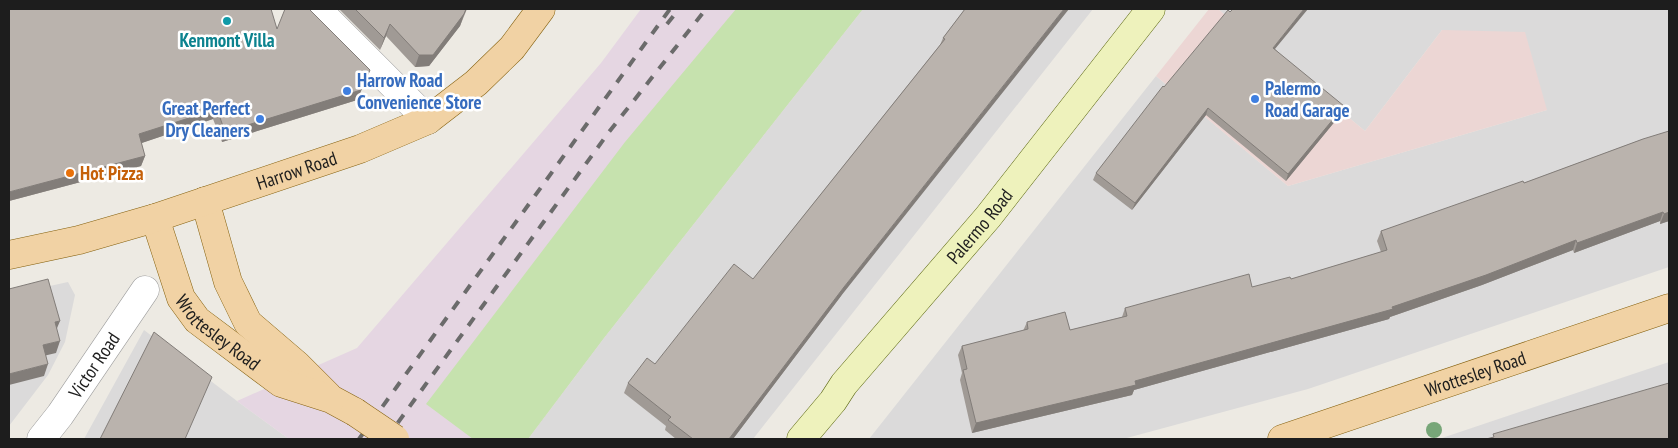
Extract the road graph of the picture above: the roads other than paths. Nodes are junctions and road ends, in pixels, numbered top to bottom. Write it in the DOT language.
graph roads {
  1 [pos="317,9"];
  2 [pos="541,9"];
  3 [pos="1151,9"];
  4 [pos="428,120"];
  5 [pos="205,201"];
  6 [pos="155,218"];
  7 [pos="9,255"];
  8 [pos="145,290"];
  9 [pos="1669,308"];
  10 [pos="331,399"];
  11 [pos="41,439"];
  12 [pos="394,439"];
  13 [pos="800,439"];
  14 [pos="1287,439"];
  1 -- 4 [label="street"];
  2 -- 4 [label="main road, Harrow Road"];
  3 -- 13 [label="street, Palermo Road"];
  4 -- 5 [label="main road, Harrow Road"];
  5 -- 6 [label="main road, Harrow Road"];
  5 -- 10 [label="main road, Wrottesley Road"];
  6 -- 7 [label="main road, Harrow Road"];
  6 -- 10 [label="main road, Wrottesley Road"];
  8 -- 11 [label="street, Victor Road"];
  9 -- 14 [label="main road, Wrottesley Road"];
  10 -- 12 [label="main road, Wrottesley Road, bridge"];
}
